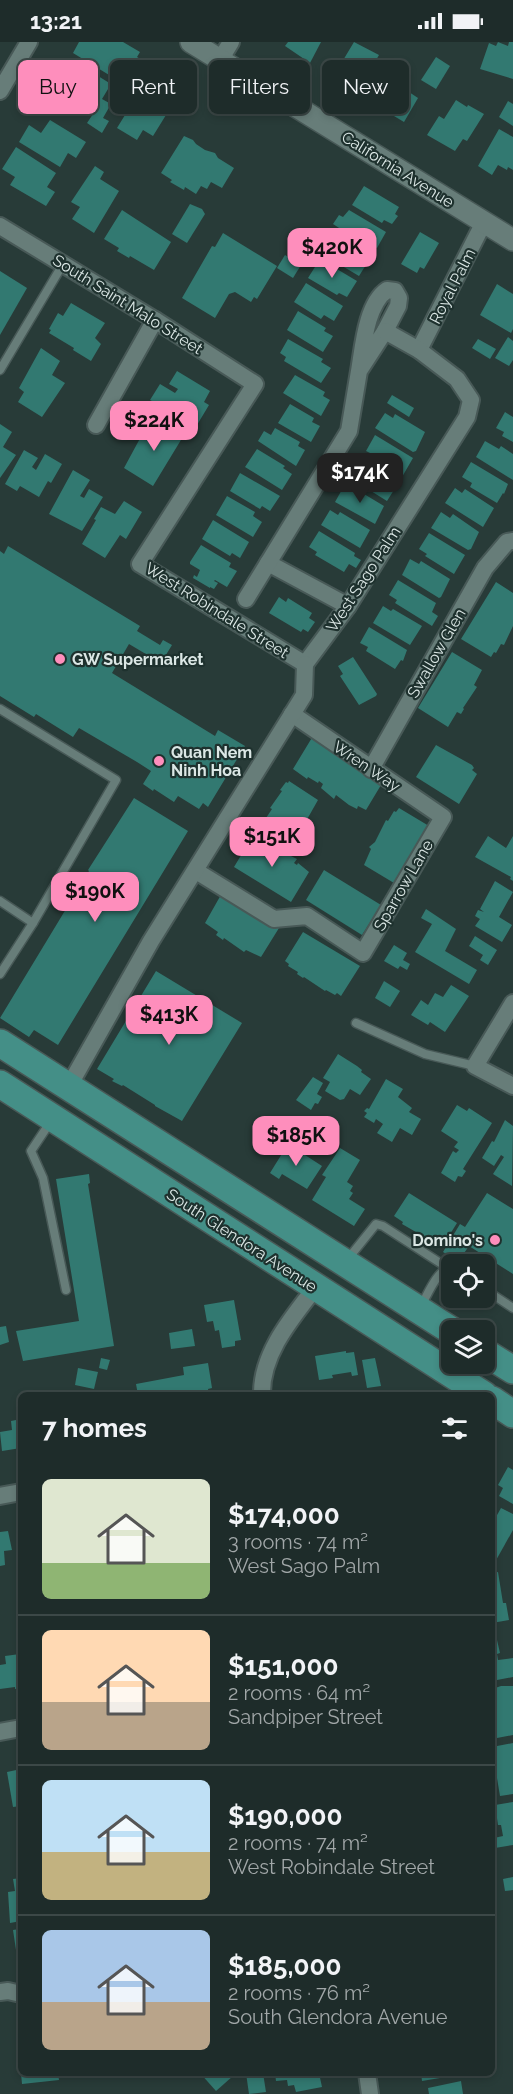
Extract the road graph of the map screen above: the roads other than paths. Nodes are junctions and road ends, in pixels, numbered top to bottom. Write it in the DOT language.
graph roads {
  1 [pos="29,42"];
  2 [pos="191,42"];
  3 [pos="225,51"];
  4 [pos="0,91"];
  5 [pos="484,222"];
  6 [pos="0,226"];
  7 [pos="513,240"];
  8 [pos="63,264"];
  9 [pos="155,320"];
  10 [pos="385,331"];
  11 [pos="419,350"];
  12 [pos="0,370"];
  13 [pos="359,371"];
  14 [pos="255,384"];
  15 [pos="96,426"];
  16 [pos="510,542"];
  17 [pos="268,563"];
  18 [pos="246,598"];
  19 [pos="348,606"];
  20 [pos="305,664"];
  21 [pos="0,709"];
  22 [pos="292,714"];
  23 [pos="371,769"];
  24 [pos="443,816"];
  25 [pos="196,871"];
  26 [pos="0,901"];
  27 [pos="33,923"];
  28 [pos="0,974"];
  29 [pos="513,1003"];
  30 [pos="356,1023"];
  31 [pos="0,1043"];
  32 [pos="475,1066"];
  33 [pos="0,1084"];
  34 [pos="69,1086"];
  35 [pos="513,1086"];
  36 [pos="52,1119"];
  37 [pos="230,1188"];
  38 [pos="213,1221"];
  39 [pos="441,1262"];
  40 [pos="345,1263"];
  41 [pos="441,1274"];
  42 [pos="315,1288"];
  43 [pos="66,1290"];
  44 [pos="495,1296"];
  45 [pos="513,1308"];
  46 [pos="419,1310"];
  47 [pos="441,1324"];
  48 [pos="495,1359"];
  49 [pos="513,1370"];
  50 [pos="262,1392"];
  51 [pos="479,1392"];
  52 [pos="495,1402"];
  53 [pos="513,1414"];
  54 [pos="18,1493"];
  55 [pos="0,1496"];
  56 [pos="18,1729"];
  57 [pos="0,1732"];
  58 [pos="0,1992"];
  59 [pos="18,1993"];
  60 [pos="367,2076"];
  61 [pos="370,2094"];
  1 -- 4 [label="street"];
  2 -- 3 [label="street, California Avenue"];
  3 -- 5 [label="street, California Avenue"];
  5 -- 7 [label="street, California Avenue"];
  5 -- 11 [label="street, Royal Palm"];
  6 -- 8 [label="street, South Saint Malo Street"];
  8 -- 9 [label="street, South Saint Malo Street"];
  8 -- 12 [label="lane"];
  9 -- 14 [label="street, South Saint Malo Street"];
  9 -- 15 [label="street"];
  10 -- 11 [label="street"];
  10 -- 13 [label="street"];
  10 -- 13 [label="street"];
  11 -- 19 [label="street, West Sago Palm"];
  13 -- 17 [label="street"];
  14 -- 20 [label="street, West Robindale Street"];
  16 -- 23 [label="street, Swallow Glen"];
  17 -- 18 [label="street"];
  17 -- 19 [label="street"];
  19 -- 20 [label="street, West Sago Palm"];
  20 -- 22 [label="street, West Robindale Street"];
  21 -- 27 [label="lane"];
  22 -- 23 [label="street, Wren Way"];
  22 -- 25 [label="street, West Robindale Street"];
  23 -- 24 [label="street, Wren Way"];
  24 -- 25 [label="street, Sparrow Lane"];
  25 -- 34 [label="street, West Robindale Street"];
  26 -- 27 [label="lane"];
  27 -- 28 [label="lane"];
  29 -- 32 [label="street"];
  30 -- 32 [label="lane"];
  31 -- 34 [label="main road"];
  32 -- 35 [label="street"];
  33 -- 36 [label="main road, South Glendora Avenue"];
  34 -- 37 [label="main road"];
  36 -- 38 [label="main road, South Glendora Avenue"];
  36 -- 43 [label="lane"];
  37 -- 38 [label="main road"];
  37 -- 40 [label="main road"];
  38 -- 42 [label="main road, South Glendora Avenue"];
  39 -- 40 [label="lane"];
  40 -- 46 [label="main road"];
  41 -- 46 [label="lane"];
  42 -- 50 [label="street"];
  42 -- 51 [label="main road, South Glendora Avenue"];
  44 -- 45 [label="lane"];
  46 -- 47 [label="main road"];
  48 -- 49 [label="main road"];
  52 -- 53 [label="main road"];
  54 -- 55 [label="street"];
  56 -- 57 [label="street"];
  58 -- 59 [label="street"];
  60 -- 61 [label="street"];
}
